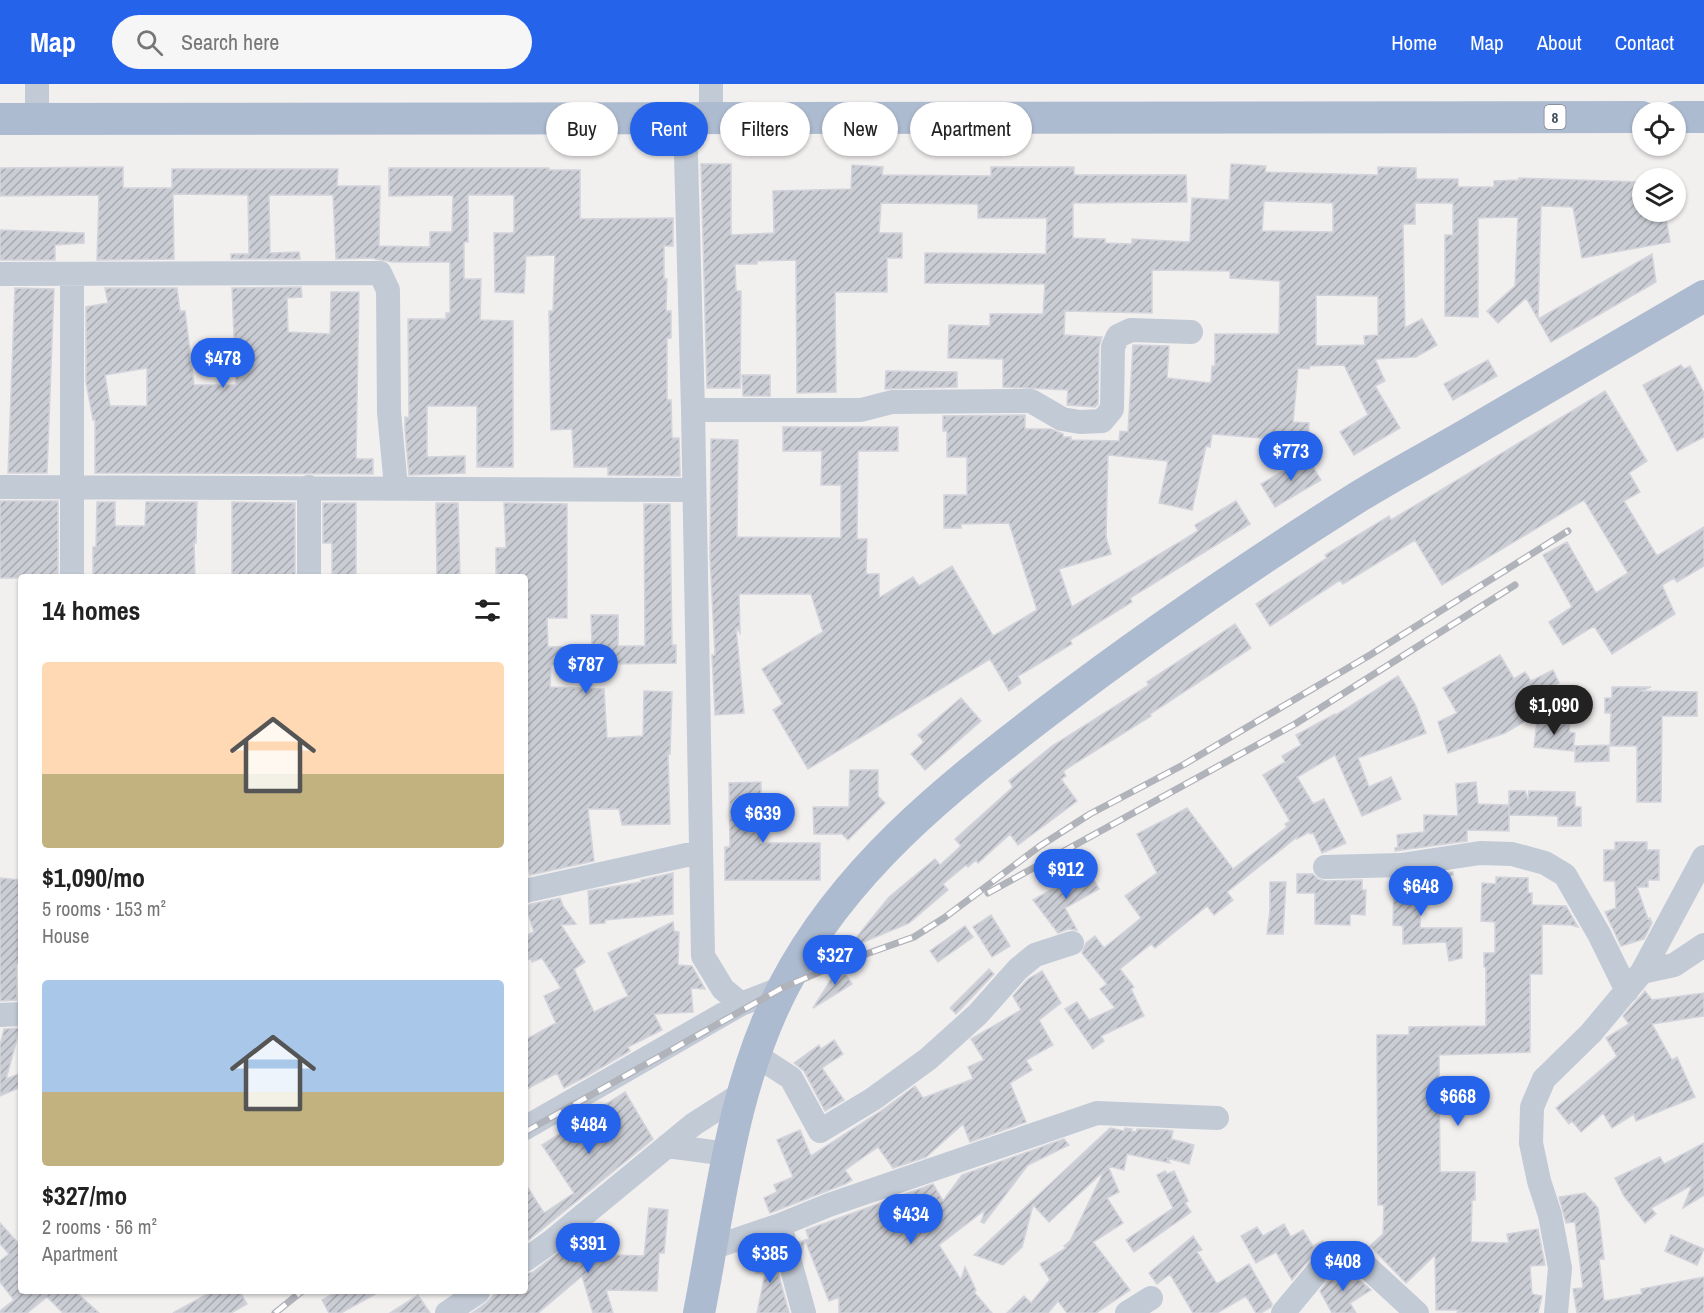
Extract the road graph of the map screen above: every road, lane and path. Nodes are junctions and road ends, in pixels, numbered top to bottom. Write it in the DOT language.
graph roads {
  1 [pos="37,84"];
  2 [pos="711,84"];
  3 [pos="704,102"];
  4 [pos="1632,117"];
  5 [pos="0,119"];
  6 [pos="37,119"];
  7 [pos="630,119"];
  8 [pos="708,119"];
  9 [pos="697,156"];
  10 [pos="0,274"];
  11 [pos="72,275"];
  12 [pos="1704,296"];
  13 [pos="1191,332"];
  14 [pos="693,410"];
  15 [pos="0,487"];
  16 [pos="72,487"];
  17 [pos="309,487"];
  18 [pos="396,487"];
  19 [pos="694,490"];
  20 [pos="72,574"];
  21 [pos="309,574"];
  22 [pos="700,852"];
  23 [pos="1704,857"];
  24 [pos="1325,867"];
  25 [pos="528,890"];
  26 [pos="1072,943"];
  27 [pos="1704,945"];
  28 [pos="1642,972"];
  29 [pos="783,988"];
  30 [pos="1627,991"];
  31 [pos="741,1004"];
  32 [pos="18,1014"];
  33 [pos="0,1015"];
  34 [pos="754,1054"];
  35 [pos="741,1094"];
  36 [pos="1217,1118"];
  37 [pos="528,1126"];
  38 [pos="667,1146"];
  39 [pos="728,1154"];
  40 [pos="780,1225"];
  41 [pos="712,1248"];
  42 [pos="528,1258"];
  43 [pos="475,1294"];
  44 [pos="1151,1298"];
  45 [pos="447,1313"];
  46 [pos="699,1313"];
  47 [pos="804,1313"];
  48 [pos="1127,1313"];
  49 [pos="1283,1313"];
  50 [pos="1417,1313"];
  51 [pos="1556,1313"];
  1 -- 6 [label="street"];
  2 -- 3 [label="street"];
  4 -- 8 [label="main road, 8"];
  5 -- 6 [label="main road, 8"];
  6 -- 7 [label="main road, 8"];
  9 -- 14 [label="street"];
  10 -- 11 [label="street"];
  11 -- 16 [label="street"];
  11 -- 18 [label="street"];
  12 -- 29 [label="main road"];
  13 -- 14 [label="street"];
  14 -- 19 [label="street"];
  15 -- 16 [label="street"];
  16 -- 17 [label="street"];
  16 -- 20 [label="street"];
  17 -- 18 [label="street"];
  17 -- 21 [label="street"];
  18 -- 19 [label="street"];
  19 -- 22 [label="street"];
  22 -- 25 [label="street"];
  22 -- 31 [label="street"];
  23 -- 28 [label="street"];
  24 -- 30 [label="street"];
  26 -- 34 [label="street"];
  27 -- 28 [label="street"];
  28 -- 30 [label="street"];
  29 -- 31 [label="street"];
  29 -- 34 [label="main road"];
  30 -- 51 [label="street"];
  31 -- 37 [label="street"];
  32 -- 33 [label="street"];
  34 -- 35 [label="main road"];
  35 -- 38 [label="street"];
  35 -- 39 [label="main road"];
  36 -- 40 [label="street"];
  38 -- 39 [label="street"];
  38 -- 42 [label="street"];
  39 -- 41 [label="main road"];
  40 -- 41 [label="street"];
  40 -- 47 [label="street"];
  41 -- 46 [label="main road"];
  43 -- 45 [label="street"];
  44 -- 48 [label="street"];
  49 -- 50 [label="street"];
}
